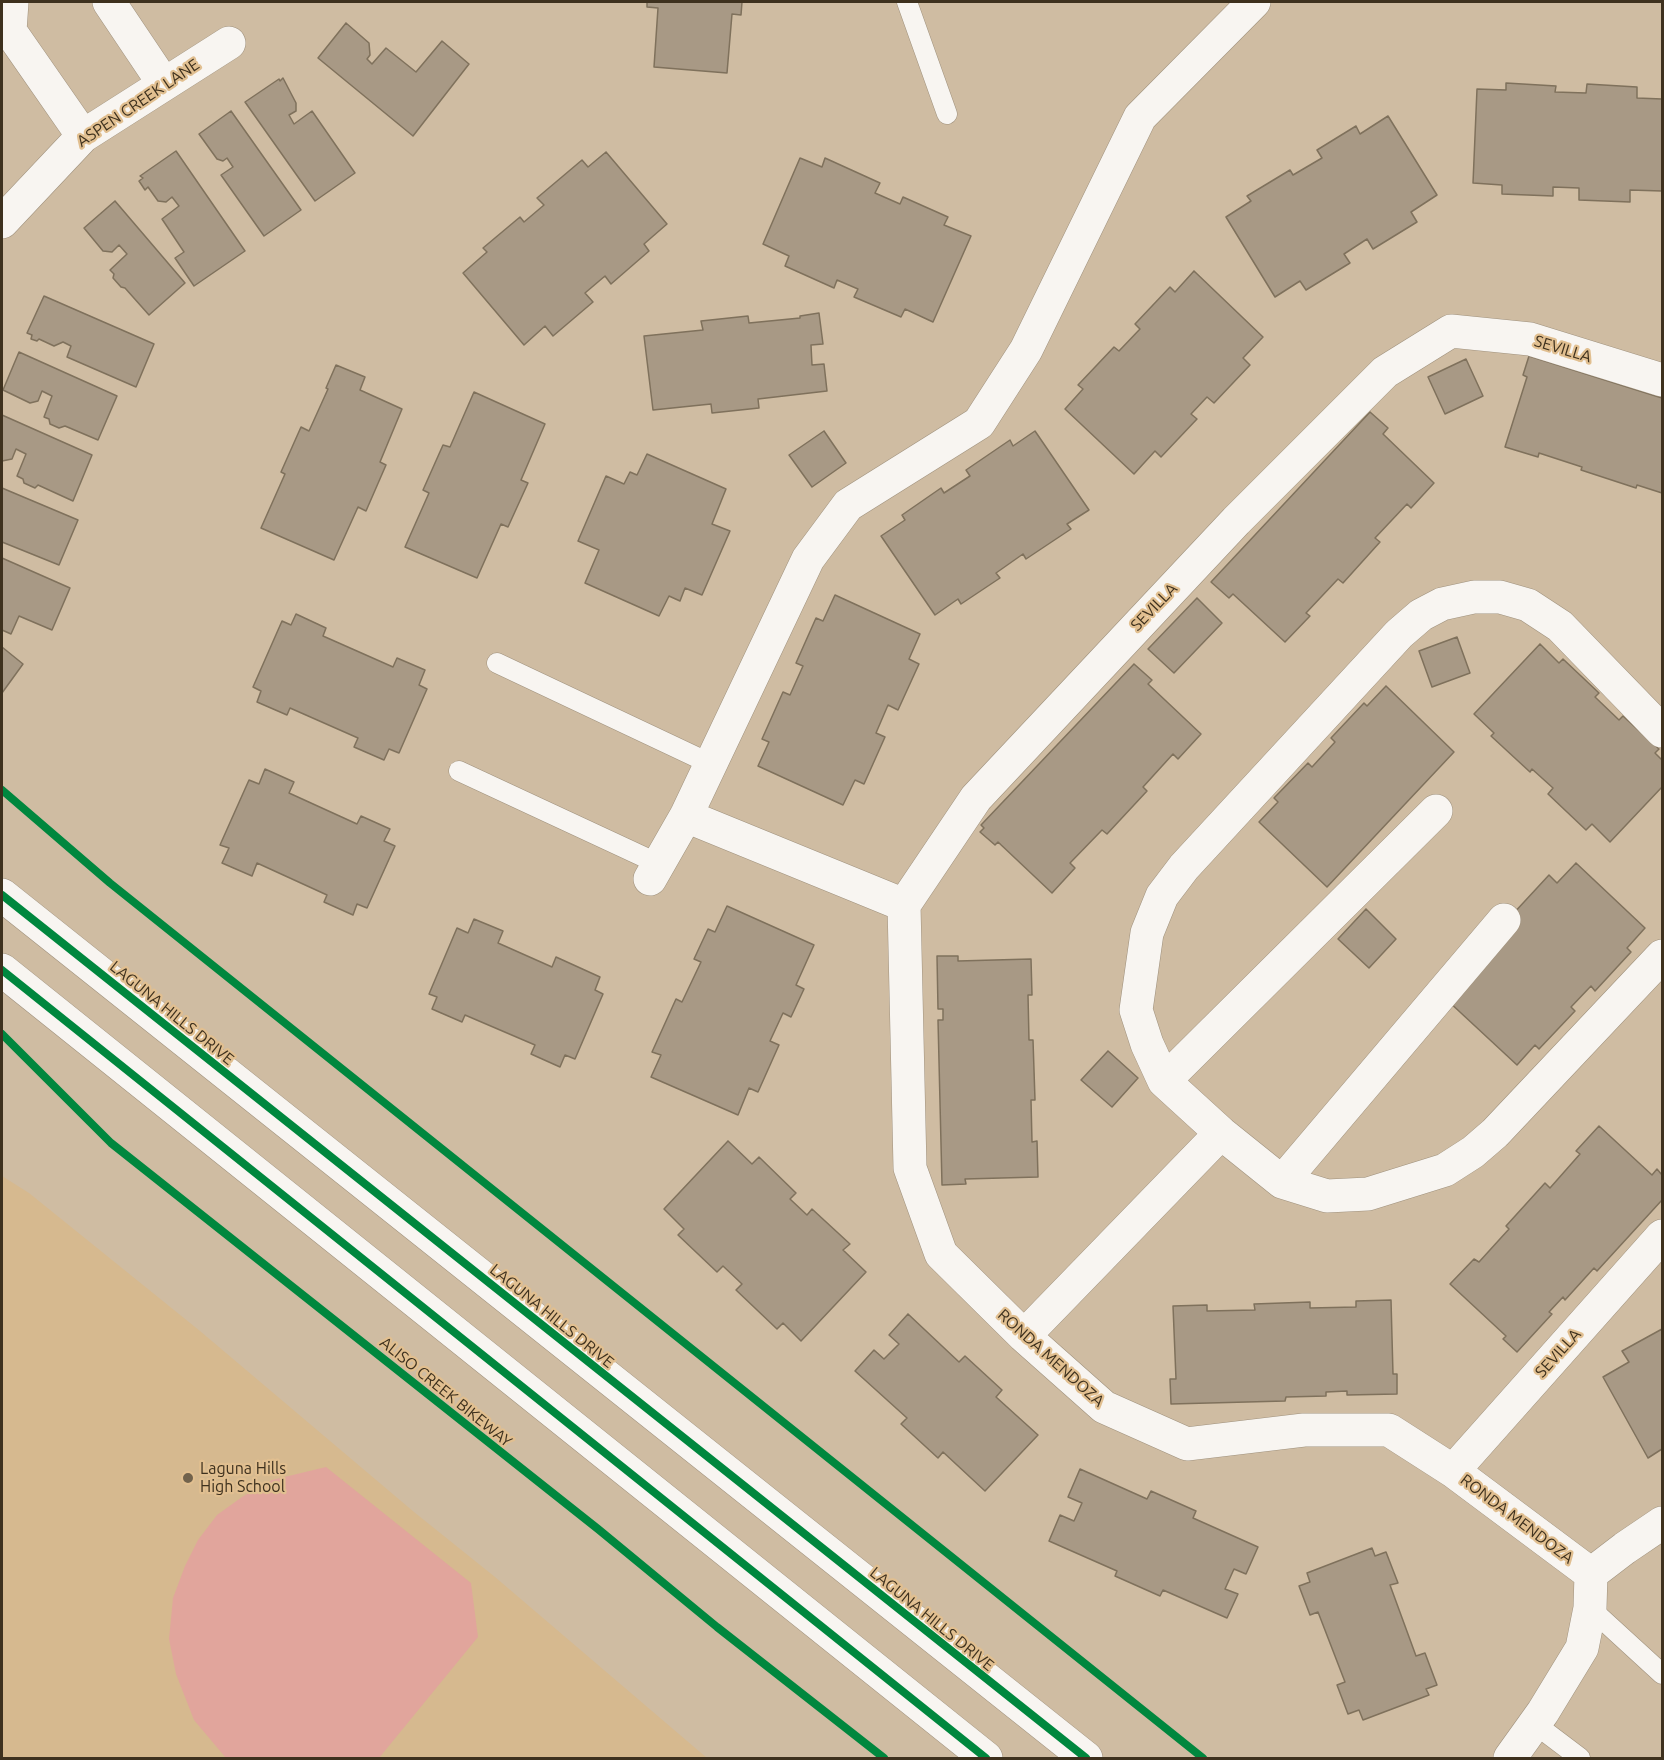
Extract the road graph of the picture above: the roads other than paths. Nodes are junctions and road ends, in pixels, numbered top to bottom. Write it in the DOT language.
graph roads {
  1 [pos="12,2"];
  2 [pos="109,2"];
  3 [pos="907,2"];
  4 [pos="1254,2"];
  5 [pos="229,43"];
  6 [pos="164,84"];
  7 [pos="947,114"];
  8 [pos="83,136"];
  9 [pos="2,222"];
  10 [pos="1662,380"];
  11 [pos="497,663"];
  12 [pos="1662,731"];
  13 [pos="711,764"];
  14 [pos="459,771"];
  15 [pos="1436,811"];
  16 [pos="686,816"];
  17 [pos="655,872"];
  18 [pos="2,895"];
  19 [pos="904,905"];
  20 [pos="1504,920"];
  21 [pos="1662,956"];
  22 [pos="2,970"];
  23 [pos="1164,1082"];
  24 [pos="1221,1133"];
  25 [pos="1282,1182"];
  26 [pos="1662,1236"];
  27 [pos="1024,1336"];
  28 [pos="1453,1471"];
  29 [pos="1662,1523"];
  30 [pos="1591,1574"];
  31 [pos="1590,1608"];
  32 [pos="1662,1674"];
  33 [pos="1535,1724"];
  34 [pos="986,1758"];
  35 [pos="1086,1758"];
  36 [pos="1510,1758"];
  37 [pos="1580,1758"];
  1 -- 8 [label="street"];
  2 -- 6 [label="street"];
  3 -- 7 [label="lane"];
  4 -- 13 [label="street"];
  5 -- 6 [label="street, ASPEN CREEK LANE"];
  6 -- 8 [label="street, ASPEN CREEK LANE"];
  8 -- 9 [label="street, ASPEN CREEK LANE"];
  10 -- 19 [label="street, SEVILLA"];
  11 -- 13 [label="lane"];
  12 -- 23 [label="street"];
  13 -- 16 [label="street"];
  14 -- 17 [label="lane"];
  15 -- 23 [label="street"];
  16 -- 17 [label="street"];
  16 -- 19 [label="street"];
  18 -- 35 [label="street, LAGUNA HILLS DRIVE"];
  19 -- 27 [label="street, RONDA MENDOZA"];
  20 -- 25 [label="street"];
  21 -- 25 [label="street"];
  22 -- 34 [label="street"];
  23 -- 24 [label="street"];
  24 -- 25 [label="street"];
  24 -- 27 [label="street"];
  26 -- 28 [label="street, SEVILLA"];
  27 -- 28 [label="street, RONDA MENDOZA"];
  28 -- 30 [label="street, RONDA MENDOZA"];
  29 -- 30 [label="street, RONDA MENDOZA"];
  30 -- 31 [label="street, RONDA MENDOZA"];
  31 -- 32 [label="lane"];
  31 -- 33 [label="street, RONDA MENDOZA"];
  33 -- 36 [label="street, RONDA MENDOZA"];
  33 -- 37 [label="lane"];
}
